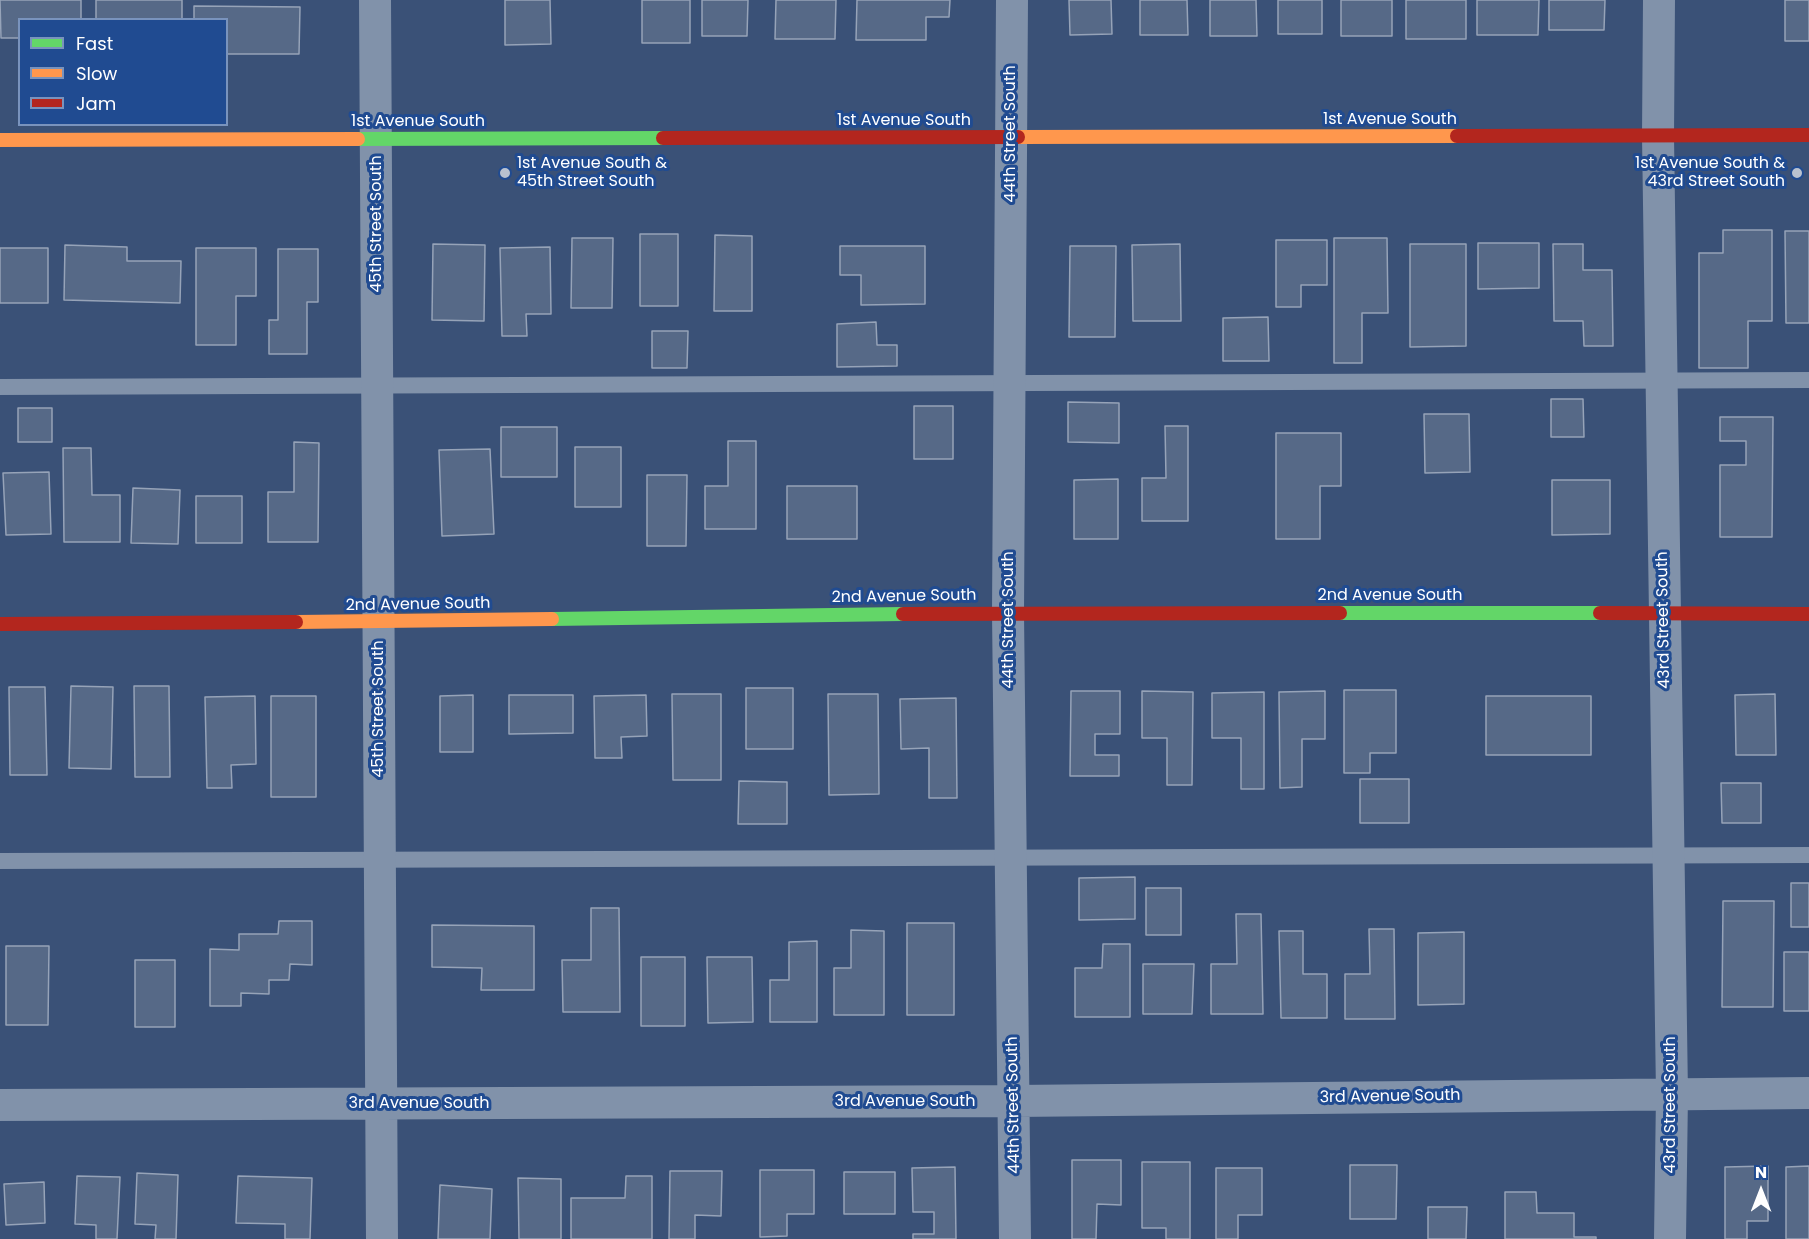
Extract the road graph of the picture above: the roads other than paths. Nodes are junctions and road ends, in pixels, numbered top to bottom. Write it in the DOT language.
graph roads {
  1 [pos="375,0"];
  2 [pos="1012,0"];
  3 [pos="1659,0"];
  4 [pos="1809,135"];
  5 [pos="1658,136"];
  6 [pos="1011,137"];
  7 [pos="376,138"];
  8 [pos="0,140"];
  9 [pos="1809,380"];
  10 [pos="1660,381"];
  11 [pos="1009,383"];
  12 [pos="378,386"];
  13 [pos="0,387"];
  14 [pos="1008,612"];
  15 [pos="1663,612"];
  16 [pos="1809,614"];
  17 [pos="379,622"];
  18 [pos="0,624"];
  19 [pos="1667,855"];
  20 [pos="1809,855"];
  21 [pos="1011,857"];
  22 [pos="380,859"];
  23 [pos="0,861"];
  24 [pos="1672,1094"];
  25 [pos="1809,1094"];
  26 [pos="1014,1101"];
  27 [pos="382,1104"];
  28 [pos="0,1105"];
  29 [pos="382,1239"];
  30 [pos="1015,1239"];
  31 [pos="1671,1239"];
  1 -- 7 [label="street, 45th Street South"];
  2 -- 6 [label="street, 44th Street South"];
  3 -- 5 [label="street, 43rd Street South"];
  4 -- 5 [label="main road, 1st Avenue South"];
  5 -- 6 [label="main road, 1st Avenue South"];
  5 -- 10 [label="street, 43rd Street South"];
  6 -- 7 [label="main road, 1st Avenue South"];
  6 -- 11 [label="street, 44th Street South"];
  7 -- 8 [label="main road, 1st Avenue South"];
  7 -- 12 [label="street, 45th Street South"];
  9 -- 10 [label="lane"];
  10 -- 11 [label="lane"];
  10 -- 15 [label="street, 43rd Street South"];
  11 -- 12 [label="lane"];
  11 -- 14 [label="street, 44th Street South"];
  12 -- 13 [label="lane"];
  12 -- 17 [label="street, 45th Street South"];
  14 -- 15 [label="main road, 2nd Avenue South"];
  14 -- 17 [label="main road, 2nd Avenue South"];
  14 -- 21 [label="street, 44th Street South"];
  15 -- 16 [label="main road, 2nd Avenue South"];
  15 -- 19 [label="street, 43rd Street South"];
  17 -- 18 [label="main road, 2nd Avenue South"];
  17 -- 22 [label="street, 45th Street South"];
  19 -- 20 [label="lane"];
  19 -- 21 [label="lane"];
  19 -- 24 [label="street, 43rd Street South"];
  21 -- 22 [label="lane"];
  21 -- 26 [label="street, 44th Street South"];
  22 -- 23 [label="lane"];
  22 -- 27 [label="street, 45th Street South"];
  24 -- 25 [label="street, 3rd Avenue South"];
  24 -- 26 [label="street, 3rd Avenue South"];
  24 -- 31 [label="street, 43rd Street South"];
  26 -- 27 [label="street, 3rd Avenue South"];
  26 -- 30 [label="street, 44th Street South"];
  27 -- 28 [label="street, 3rd Avenue South"];
  27 -- 29 [label="street, 45th Street South"];
}
